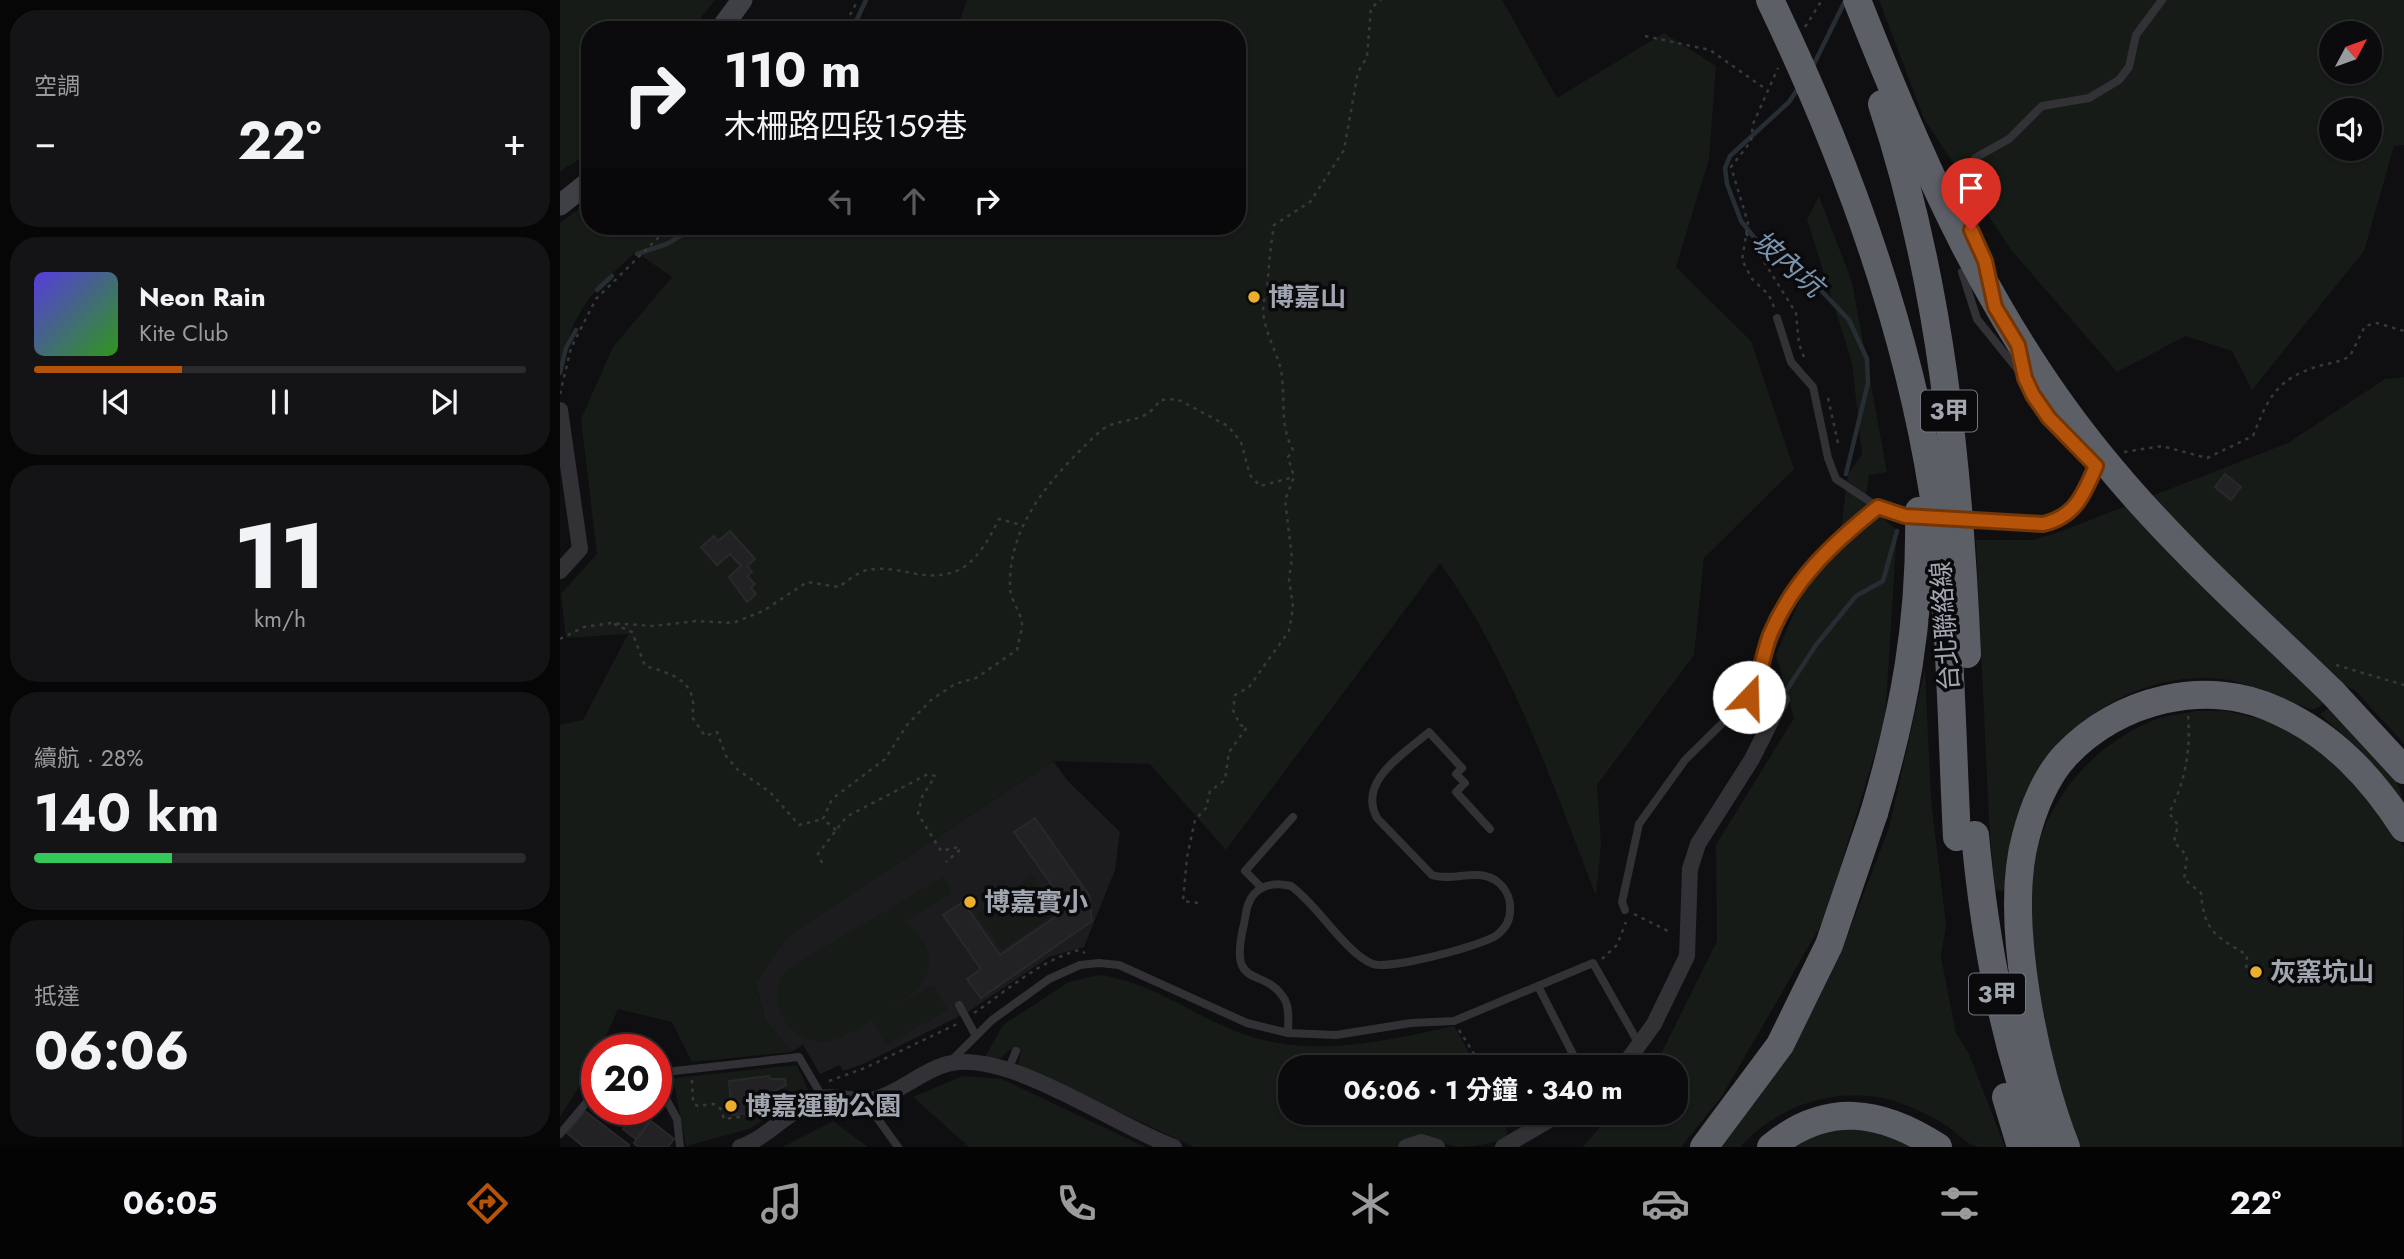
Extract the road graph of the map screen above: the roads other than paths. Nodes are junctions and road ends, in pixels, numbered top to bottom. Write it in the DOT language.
graph roads {
  1 [pos="742,0"];
  2 [pos="1770,0"];
  3 [pos="1846,0"];
  4 [pos="1857,0"];
  5 [pos="2162,0"];
  6 [pos="727,21"];
  7 [pos="581,188"];
  8 [pos="560,205"];
  9 [pos="1966,218"];
  10 [pos="1863,220"];
  11 [pos="1985,261"];
  12 [pos="1962,272"];
  13 [pos="1777,318"];
  14 [pos="2025,378"];
  15 [pos="560,410"];
  16 [pos="1878,507"];
  17 [pos="560,571"];
  18 [pos="1757,684"];
  19 [pos="2400,766"];
  20 [pos="1293,817"];
  21 [pos="2404,828"];
  22 [pos="1490,829"];
  23 [pos="1966,836"];
  24 [pos="1262,888"];
  25 [pos="1625,910"];
  26 [pos="1538,986"];
  27 [pos="959,1006"];
  28 [pos="1288,1032"];
  29 [pos="976,1036"];
  30 [pos="1640,1047"];
  31 [pos="1016,1051"];
  32 [pos="1573,1055"];
  33 [pos="1633,1055"];
  34 [pos="945,1065"];
  35 [pos="1008,1070"];
  36 [pos="672,1071"];
  37 [pos="823,1098"];
  38 [pos="866,1101"];
  39 [pos="581,1109"];
  40 [pos="672,1110"];
  41 [pos="1541,1125"];
  42 [pos="560,1134"];
  43 [pos="1165,1145"];
  44 [pos="680,1147"];
  45 [pos="740,1147"];
  46 [pos="898,1147"];
  47 [pos="1406,1147"];
  48 [pos="1437,1147"];
  49 [pos="1503,1147"];
  50 [pos="1703,1147"];
  51 [pos="1771,1147"];
  52 [pos="1938,1147"];
  53 [pos="2021,1147"];
  54 [pos="2043,1147"];
  55 [pos="2066,1147"];
  1 -- 6 [label="main road"];
  2 -- 10 [label="highway, 台北聯絡線 / 3甲, bridge"];
  3 -- 23 [label="highway, 台北聯絡線 / 3甲, bridge"];
  4 -- 19 [label="highway, bridge"];
  5 -- 9 [label="lane"];
  7 -- 8 [label="main road"];
  10 -- 23 [label="highway, 台北聯絡線 / 3甲, bridge"];
  10 -- 50 [label="highway, bridge"];
  11 -- 14 [label="lane"];
  12 -- 14 [label="lane"];
  13 -- 16 [label="lane"];
  14 -- 16 [label="lane"];
  15 -- 17 [label="street"];
  16 -- 18 [label="street"];
  18 -- 25 [label="lane"];
  18 -- 30 [label="street"];
  20 -- 24 [label="lane"];
  21 -- 55 [label="highway"];
  22 -- 24 [label="lane"];
  23 -- 53 [label="highway, 台北聯絡線 / 3甲"];
  23 -- 54 [label="highway, 台北聯絡線 / 3甲"];
  24 -- 28 [label="lane"];
  26 -- 28 [label="lane"];
  26 -- 30 [label="lane"];
  26 -- 32 [label="lane"];
  27 -- 29 [label="lane"];
  28 -- 29 [label="lane"];
  29 -- 34 [label="lane"];
  30 -- 33 [label="street"];
  31 -- 35 [label="lane"];
  34 -- 35 [label="street"];
  34 -- 38 [label="street"];
  35 -- 43 [label="street"];
  36 -- 37 [label="lane"];
  37 -- 38 [label="street"];
  37 -- 45 [label="street"];
  38 -- 46 [label="lane"];
  39 -- 42 [label="lane"];
  40 -- 44 [label="lane"];
  41 -- 49 [label="street"];
  47 -- 48 [label="street"];
  51 -- 52 [label="highway"];
}
